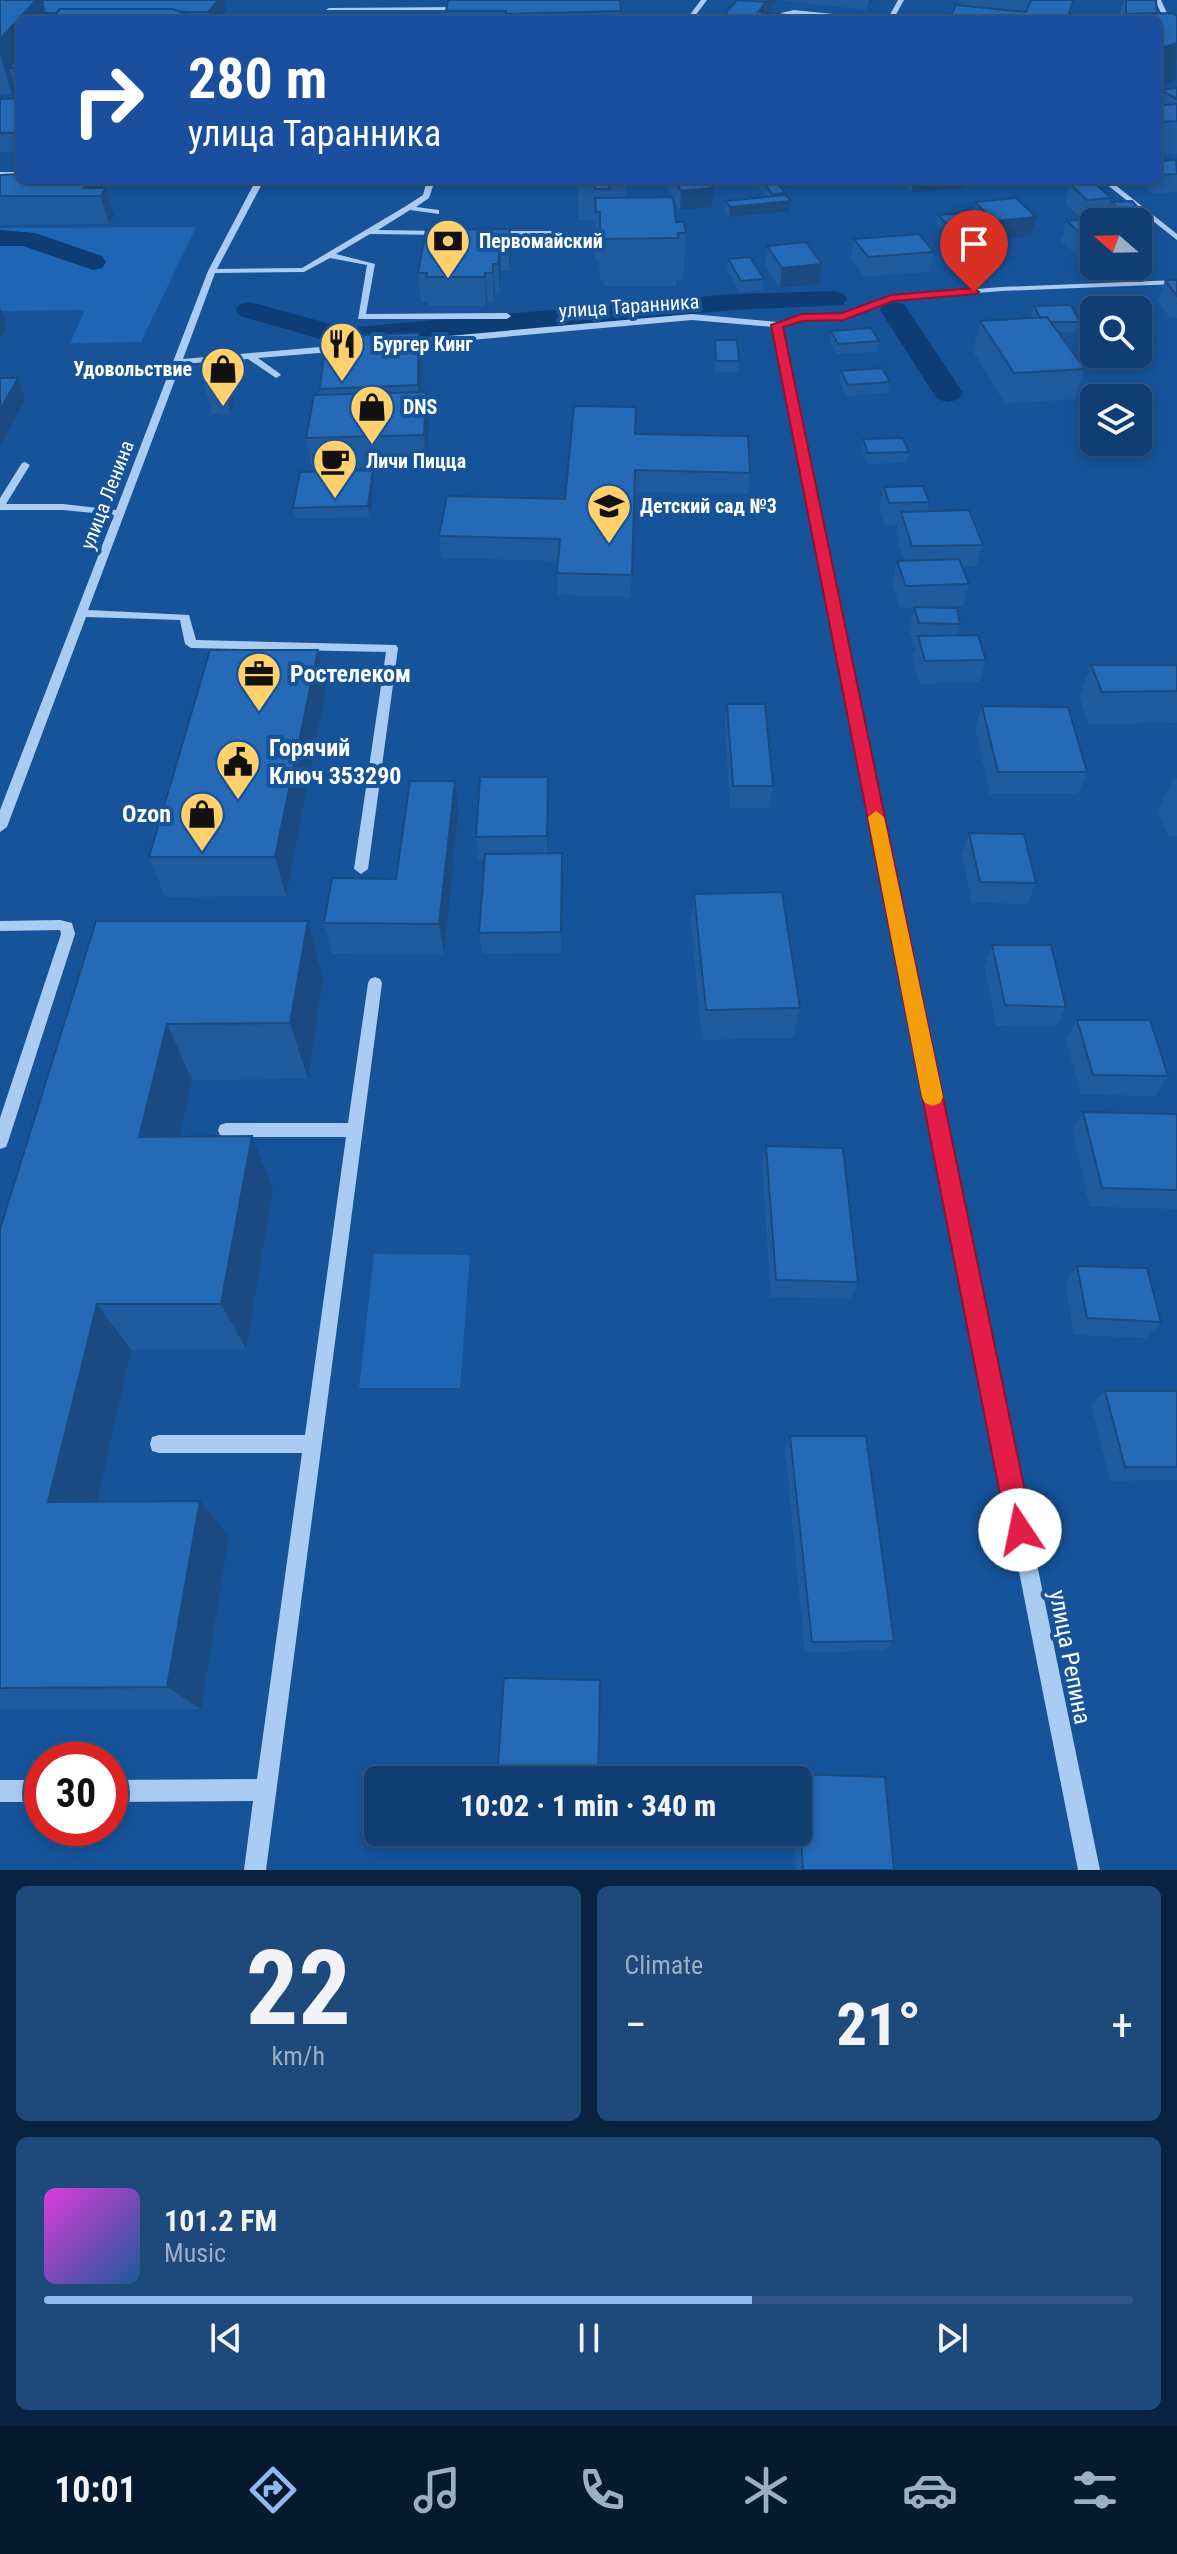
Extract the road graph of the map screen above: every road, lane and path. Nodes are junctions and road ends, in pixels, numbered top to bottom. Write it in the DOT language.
graph roads {
  1 [pos="332,0"];
  2 [pos="1158,0"];
  3 [pos="475,9"];
  4 [pos="329,10"];
  5 [pos="1163,12"];
  6 [pos="327,16"];
  7 [pos="782,16"];
  8 [pos="833,16"];
  9 [pos="1162,19"];
  10 [pos="1177,27"];
  11 [pos="258,184"];
  12 [pos="430,184"];
  13 [pos="1110,184"];
  14 [pos="409,208"];
  15 [pos="436,212"];
  16 [pos="368,232"];
  17 [pos="456,233"];
  18 [pos="487,233"];
  19 [pos="563,233"];
  20 [pos="1177,238"];
  21 [pos="329,255"];
  22 [pos="212,271"];
  23 [pos="1177,282"];
  24 [pos="507,316"];
  25 [pos="777,325"];
  26 [pos="392,344"];
  27 [pos="360,346"];
  28 [pos="250,356"];
  29 [pos="176,362"];
  30 [pos="276,375"];
  31 [pos="25,465"];
  32 [pos="0,506"];
  33 [pos="119,513"];
  34 [pos="82,613"];
  35 [pos="3,811"];
  36 [pos="0,827"];
  37 [pos="361,869"];
  38 [pos="0,926"];
  39 [pos="375,983"];
  40 [pos="226,1130"];
  41 [pos="355,1130"];
  42 [pos="0,1142"];
  43 [pos="159,1444"];
  44 [pos="313,1444"];
  45 [pos="266,1790"];
  46 [pos="0,1791"];
  47 [pos="24,1791"];
  48 [pos="128,1791"];
  49 [pos="255,1870"];
  50 [pos="1089,1870"];
  1 -- 4 [label="street"];
  2 -- 5 [label="street"];
  3 -- 4 [label="street"];
  4 -- 6 [label="street"];
  5 -- 9 [label="street"];
  5 -- 10 [label="street"];
  7 -- 8 [label="street"];
  11 -- 22 [label="street, улица Ленина"];
  12 -- 14 [label="street"];
  13 -- 20 [label="street"];
  14 -- 15 [label="street"];
  14 -- 16 [label="street"];
  16 -- 17 [label="street"];
  16 -- 21 [label="street"];
  18 -- 19 [label="street"];
  21 -- 22 [label="street"];
  21 -- 24 [label="street"];
  22 -- 29 [label="street, улица Ленина"];
  23 -- 25 [label="street, улица Таранника"];
  25 -- 26 [label="street, улица Таранника"];
  25 -- 50 [label="street, улица Репина"];
  27 -- 28 [label="street"];
  28 -- 29 [label="street"];
  28 -- 30 [label="street"];
  29 -- 33 [label="street, улица Ленина"];
  31 -- 32 [label="street"];
  32 -- 33 [label="street"];
  33 -- 34 [label="street, улица Ленина"];
  34 -- 35 [label="street, улица Ленина"];
  34 -- 37 [label="street"];
  35 -- 36 [label="street, улица Ленина"];
  38 -- 42 [label="street"];
  39 -- 41 [label="street"];
  40 -- 41 [label="street"];
  41 -- 44 [label="street"];
  43 -- 44 [label="street"];
  44 -- 45 [label="street"];
  45 -- 48 [label="street"];
  45 -- 49 [label="street"];
  46 -- 47 [label="street"];
}
